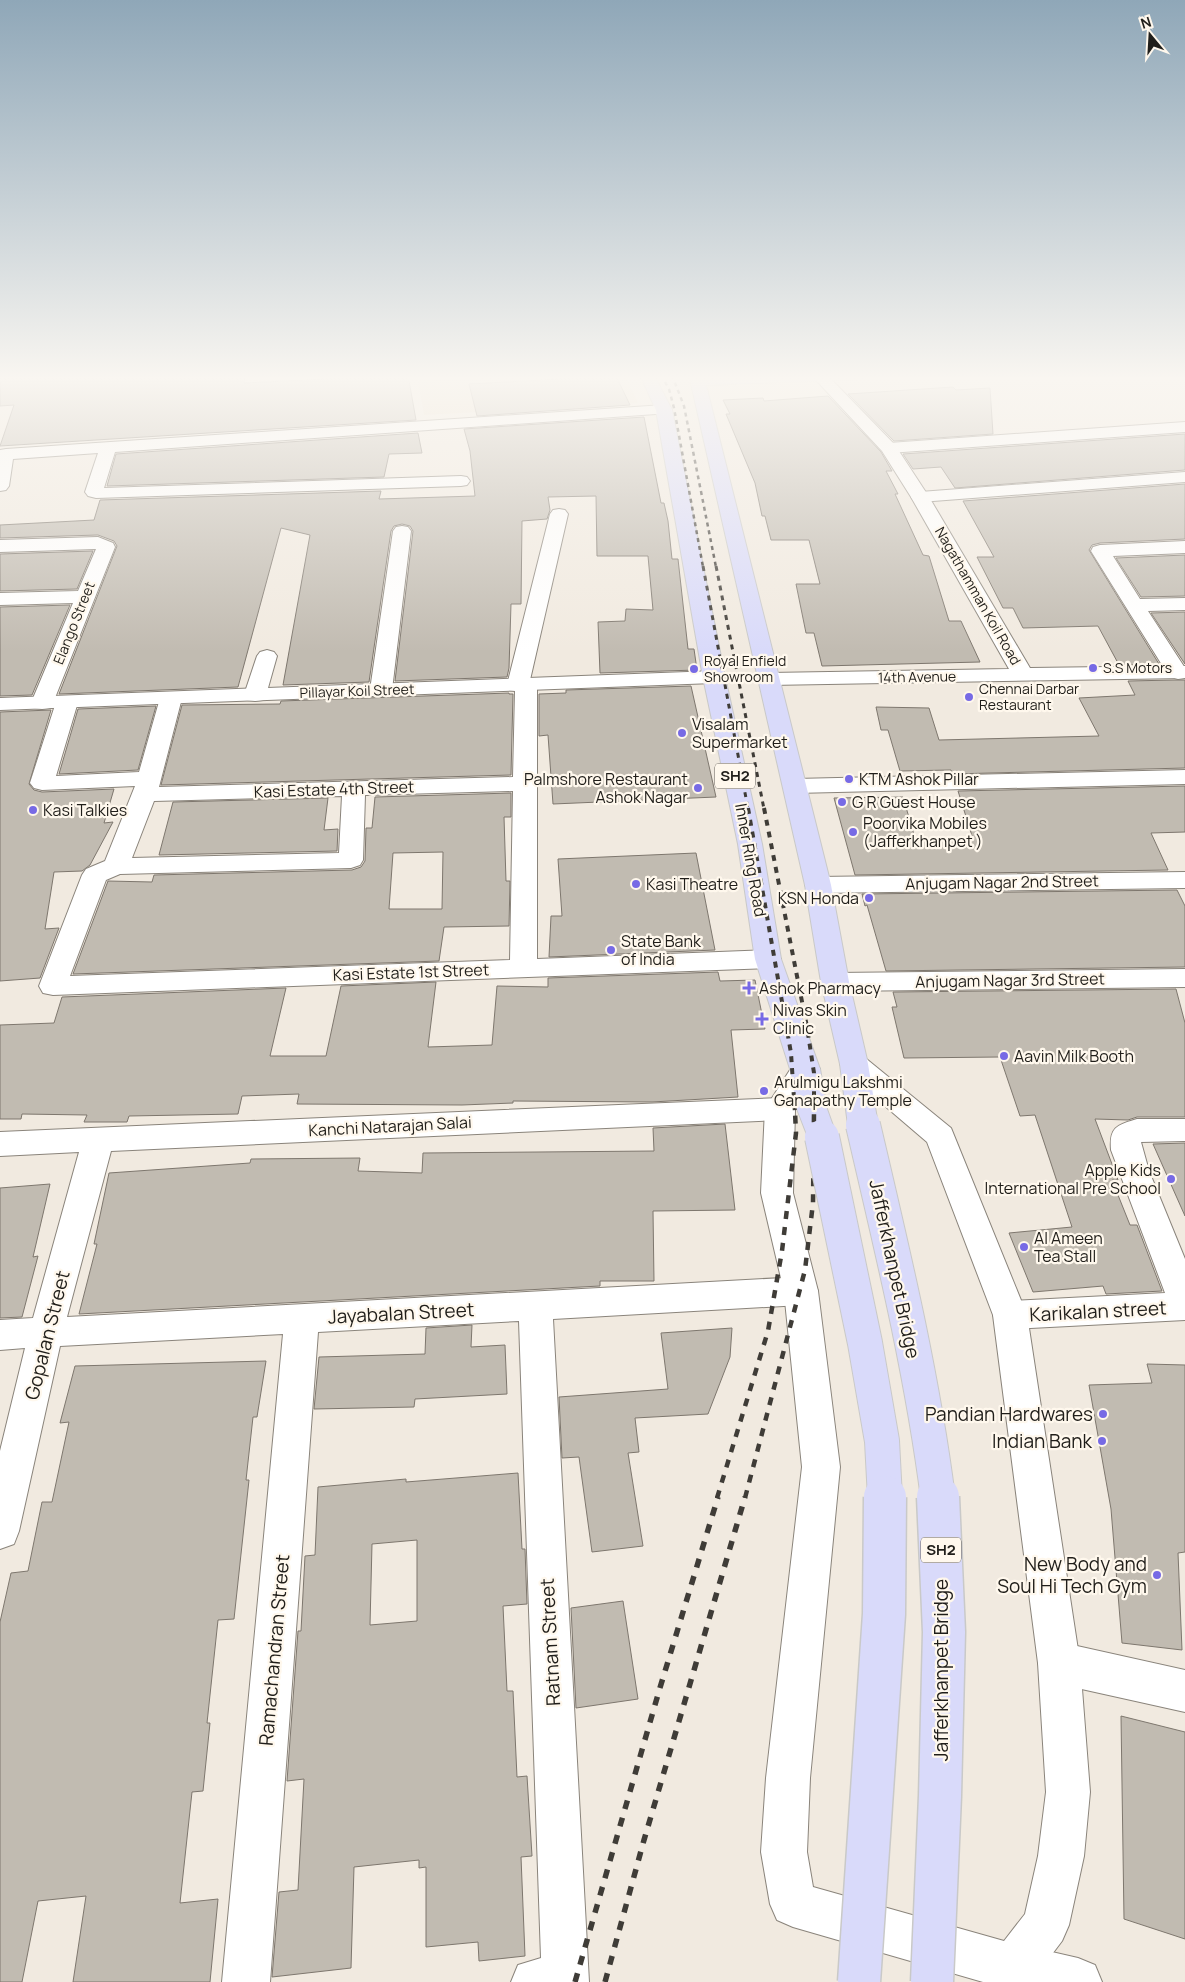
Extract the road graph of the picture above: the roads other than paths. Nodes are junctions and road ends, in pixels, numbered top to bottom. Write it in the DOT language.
graph roads {
  1 [pos="2,467"];
  2 [pos="102,467"];
  3 [pos="675,467"];
  4 [pos="718,467"];
  5 [pos="901,467"];
  6 [pos="1185,477"];
  7 [pos="461,480"];
  8 [pos="0,486"];
  9 [pos="920,497"];
  10 [pos="559,514"];
  11 [pos="402,531"];
  12 [pos="0,546"];
  13 [pos="1185,546"];
  14 [pos="85,597"];
  15 [pos="0,599"];
  16 [pos="1185,604"];
  17 [pos="1134,605"];
  18 [pos="267,656"];
  19 [pos="1181,672"];
  20 [pos="1024,676"];
  21 [pos="714,677"];
  22 [pos="769,678"];
  23 [pos="522,685"];
  24 [pos="380,690"];
  25 [pos="255,695"];
  26 [pos="171,698"];
  27 [pos="67,702"];
  28 [pos="42,703"];
  29 [pos="0,704"];
  30 [pos="1185,777"];
  31 [pos="524,784"];
  32 [pos="795,786"];
  33 [pos="147,787"];
  34 [pos="354,789"];
  35 [pos="116,866"];
  36 [pos="1185,880"];
  37 [pos="818,885"];
  38 [pos="768,959"];
  39 [pos="523,967"];
  40 [pos="1185,978"];
  41 [pos="835,982"];
  42 [pos="854,1064"];
  43 [pos="805,1069"];
  44 [pos="780,1109"];
  45 [pos="1185,1130"];
  46 [pos="98,1140"];
  47 [pos="0,1144"];
  48 [pos="801,1291"];
  49 [pos="1185,1300"];
  50 [pos="535,1306"];
  51 [pos="1185,1306"];
  52 [pos="1010,1315"];
  53 [pos="302,1318"];
  54 [pos="46,1332"];
  55 [pos="0,1335"];
  56 [pos="0,1531"];
  57 [pos="1059,1663"];
  58 [pos="1185,1691"];
  59 [pos="1013,1967"];
  60 [pos="550,1980"];
  61 [pos="246,1982"];
  62 [pos="859,1982"];
  63 [pos="932,1982"];
  64 [pos="1078,1982"];
  1 -- 8 [label="street"];
  2 -- 7 [label="street"];
  3 -- 21 [label="main road, Inner Ring Road / SH2"];
  4 -- 22 [label="main road, SH2"];
  5 -- 9 [label="street, Nagathamman Koil Road"];
  6 -- 9 [label="street"];
  9 -- 20 [label="street, Nagathamman Koil Road"];
  10 -- 23 [label="street"];
  11 -- 24 [label="street"];
  12 -- 14 [label="street, Elango Street"];
  13 -- 17 [label="street"];
  14 -- 15 [label="street"];
  14 -- 28 [label="street, Elango Street"];
  16 -- 17 [label="street"];
  17 -- 19 [label="street"];
  18 -- 25 [label="street"];
  19 -- 20 [label="street, 14th Avenue"];
  20 -- 22 [label="street, 14th Avenue"];
  21 -- 23 [label="street, Pillayar Koil Street"];
  21 -- 38 [label="main road, Inner Ring Road / SH2"];
  22 -- 32 [label="main road, SH2"];
  23 -- 24 [label="street, Pillayar Koil Street"];
  23 -- 31 [label="street"];
  24 -- 25 [label="street, Pillayar Koil Street"];
  25 -- 26 [label="street, Pillayar Koil Street"];
  26 -- 27 [label="street, Pillayar Koil Street"];
  26 -- 33 [label="street"];
  27 -- 28 [label="street, Pillayar Koil Street"];
  27 -- 33 [label="street, Kasi Estate 4th Street"];
  28 -- 29 [label="street, Pillayar Koil Street"];
  30 -- 32 [label="street"];
  31 -- 34 [label="street, Kasi Estate 4th Street"];
  31 -- 39 [label="street"];
  32 -- 37 [label="main road, SH2"];
  33 -- 34 [label="street, Kasi Estate 4th Street"];
  33 -- 35 [label="street"];
  34 -- 35 [label="street"];
  35 -- 39 [label="street, Kasi Estate 1st Street"];
  36 -- 37 [label="street, Anjugam Nagar 2nd Street"];
  37 -- 41 [label="main road, SH2"];
  38 -- 39 [label="street, Kasi Estate 1st Street"];
  38 -- 43 [label="main road, Inner Ring Road / SH2"];
  40 -- 41 [label="street, Anjugam Nagar 3rd Street"];
  41 -- 42 [label="main road, SH2"];
  42 -- 52 [label="street"];
  42 -- 63 [label="main road, Jafferkhanpet Bridge / SH2, bridge"];
  43 -- 44 [label="street"];
  43 -- 62 [label="main road, Inner Ring Road / SH2, bridge"];
  44 -- 46 [label="street, Kanchi Natarajan Salai"];
  44 -- 48 [label="street"];
  45 -- 49 [label="street"];
  46 -- 47 [label="street, Kanchi Natarajan Salai"];
  46 -- 54 [label="street, Gopalan Street"];
  48 -- 50 [label="street, Jayabalan Street"];
  48 -- 59 [label="street"];
  50 -- 53 [label="street, Jayabalan Street"];
  50 -- 60 [label="street, Ratnam Street"];
  51 -- 52 [label="street, Karikalan street"];
  52 -- 57 [label="street"];
  53 -- 54 [label="street, Jayabalan Street"];
  53 -- 61 [label="street, Ramachandran Street"];
  54 -- 55 [label="street, Jayabalan Street"];
  54 -- 56 [label="street, Gopalan Street"];
  57 -- 58 [label="street"];
  57 -- 59 [label="street"];
  59 -- 64 [label="street"];
}
